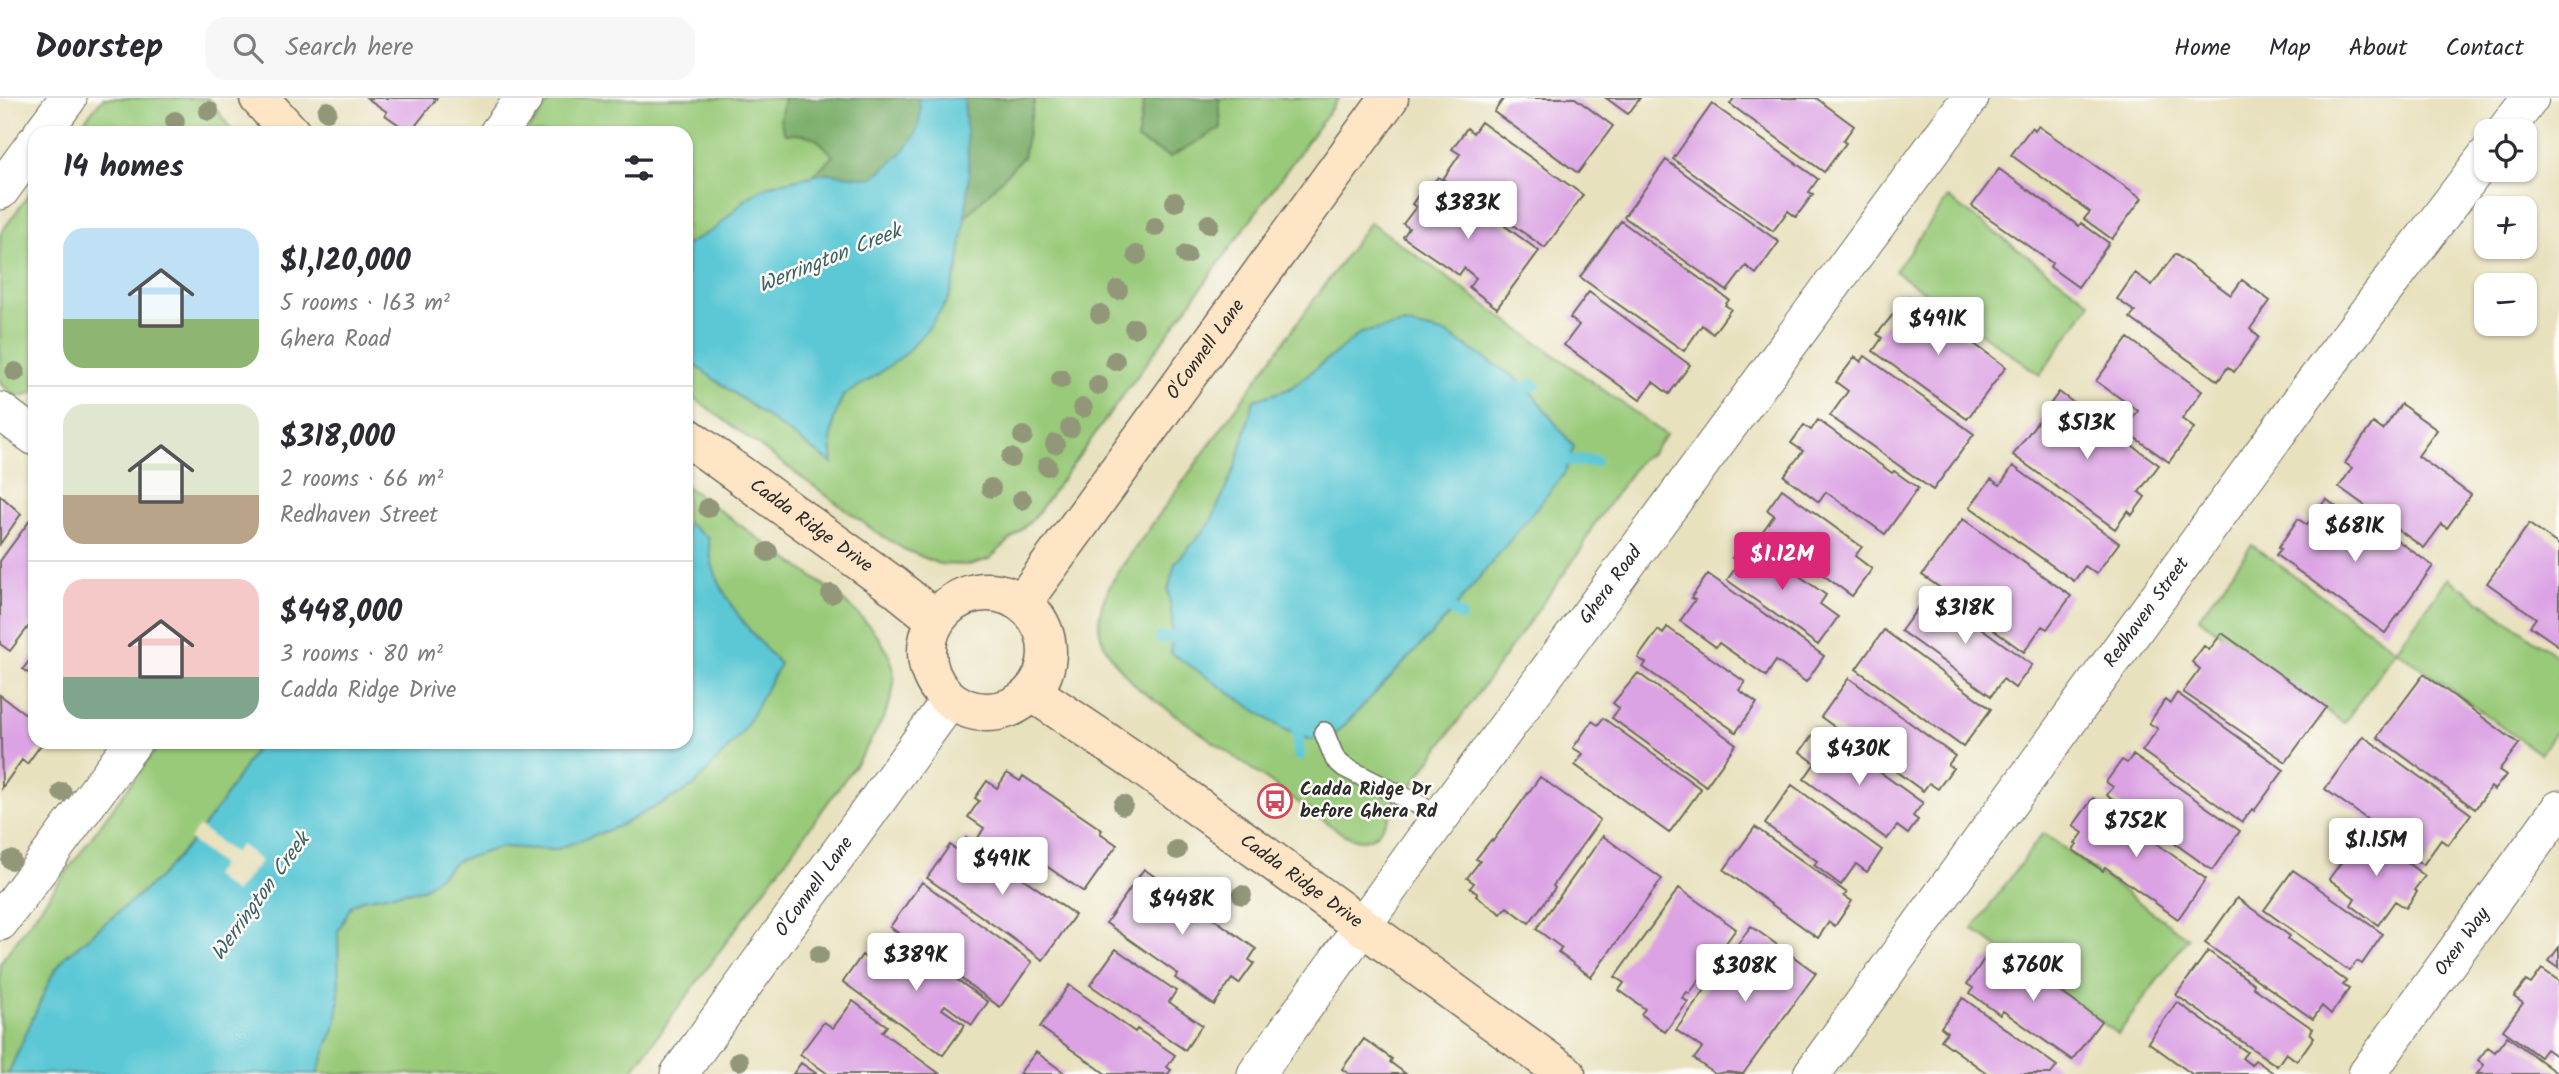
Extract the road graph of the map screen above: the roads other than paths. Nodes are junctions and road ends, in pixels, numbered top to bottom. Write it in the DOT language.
graph roads {
  1 [pos="68,98"];
  2 [pos="259,98"];
  3 [pos="524,98"];
  4 [pos="1390,98"];
  5 [pos="1970,98"];
  6 [pos="2530,98"];
  7 [pos="2514,119"];
  8 [pos="47,126"];
  9 [pos="285,126"];
  10 [pos="503,126"];
  11 [pos="28,153"];
  12 [pos="2474,172"];
  13 [pos="0,191"];
  14 [pos="0,411"];
  15 [pos="28,432"];
  16 [pos="693,441"];
  17 [pos="1023,603"];
  18 [pos="935,619"];
  19 [pos="1032,692"];
  20 [pos="950,700"];
  21 [pos="1324,732"];
  22 [pos="128,749"];
  23 [pos="2559,810"];
  24 [pos="1439,819"];
  25 [pos="0,922"];
  26 [pos="1363,926"];
  27 [pos="679,1074"];
  28 [pos="1256,1074"];
  29 [pos="1566,1074"];
  30 [pos="1812,1074"];
  31 [pos="2367,1074"];
  1 -- 8 [label="street"];
  2 -- 9 [label="street"];
  3 -- 10 [label="street"];
  4 -- 17 [label="street, O'Connell Lane"];
  5 -- 24 [label="street, Ghera Road"];
  6 -- 7 [label="street"];
  11 -- 13 [label="street"];
  12 -- 30 [label="street, Redhaven Street"];
  14 -- 15 [label="street"];
  16 -- 18 [label="street, Cadda Ridge Drive"];
  17 -- 18 [label="street"];
  17 -- 19 [label="street"];
  18 -- 20 [label="street"];
  19 -- 20 [label="street"];
  19 -- 26 [label="street, Cadda Ridge Drive"];
  20 -- 27 [label="street, O'Connell Lane"];
  21 -- 24 [label="lane"];
  22 -- 25 [label="street"];
  23 -- 31 [label="street, Oxen Way"];
  24 -- 26 [label="street, Ghera Road"];
  26 -- 28 [label="street, Ghera Road"];
  26 -- 29 [label="street, Cadda Ridge Drive"];
}
